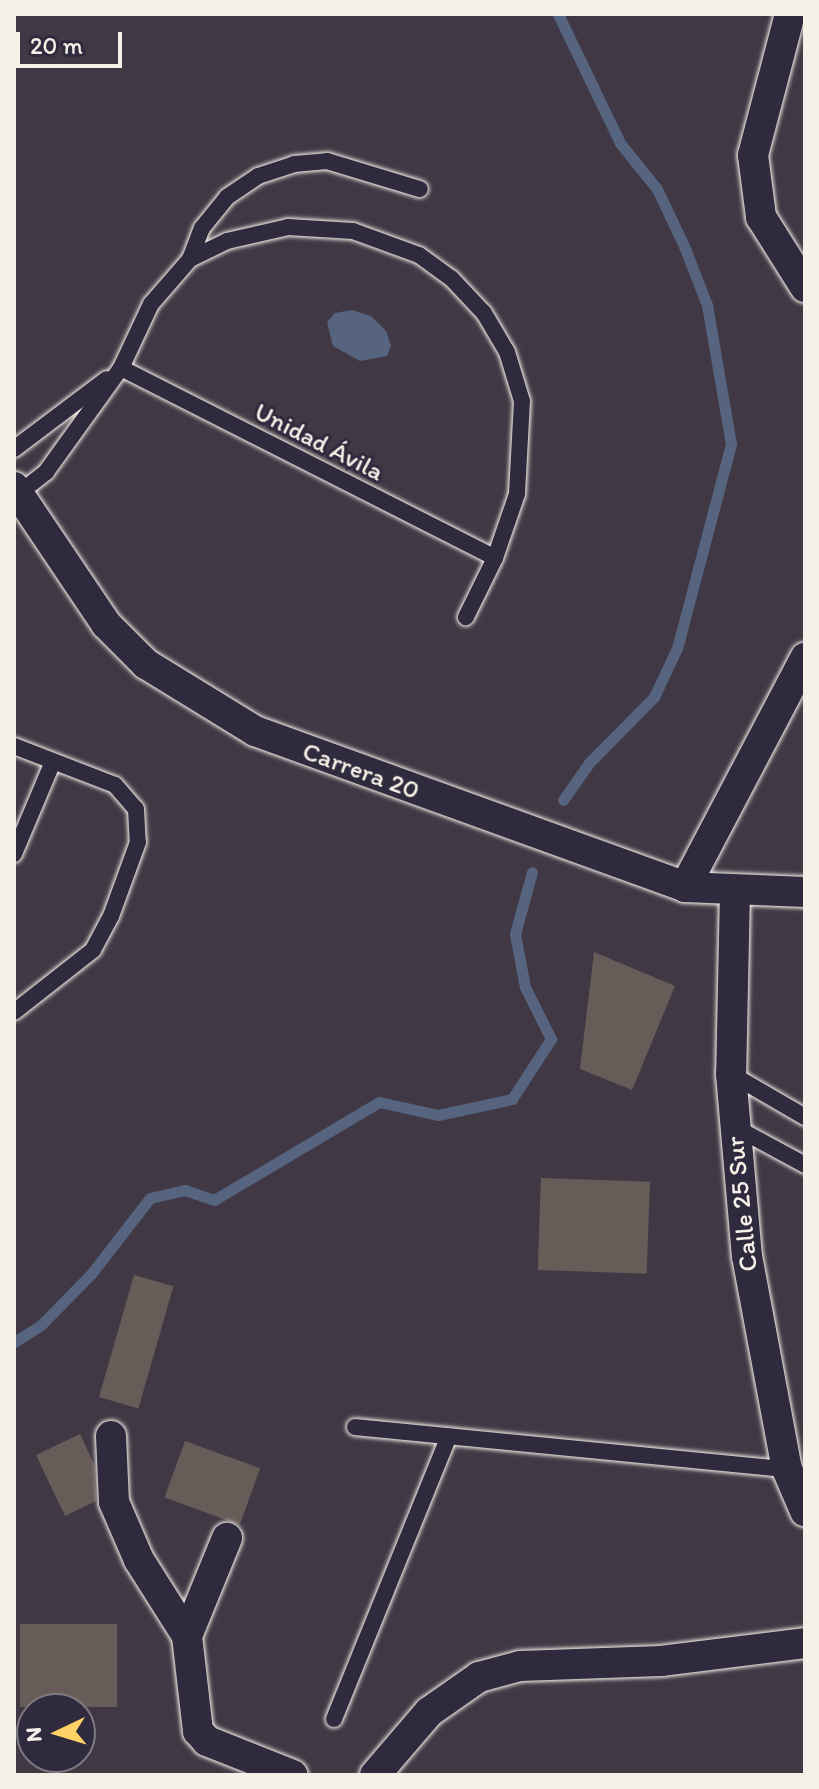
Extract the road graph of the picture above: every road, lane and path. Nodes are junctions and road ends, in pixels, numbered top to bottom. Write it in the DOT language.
graph roads {
  1 [pos="790,14"];
  2 [pos="420,189"];
  3 [pos="190,259"];
  4 [pos="805,287"];
  5 [pos="121,368"];
  6 [pos="14,449"];
  7 [pos="16,490"];
  8 [pos="495,558"];
  9 [pos="466,617"];
  10 [pos="805,658"];
  11 [pos="14,746"];
  12 [pos="52,764"];
  13 [pos="14,854"];
  14 [pos="685,887"];
  15 [pos="735,890"];
  16 [pos="805,892"];
  17 [pos="14,1012"];
  18 [pos="731,1074"];
  19 [pos="805,1117"];
  20 [pos="733,1126"];
  21 [pos="805,1165"];
  22 [pos="355,1427"];
  23 [pos="111,1436"];
  24 [pos="449,1436"];
  25 [pos="787,1469"];
  26 [pos="805,1511"];
  27 [pos="227,1538"];
  28 [pos="187,1636"];
  29 [pos="805,1643"];
  30 [pos="334,1719"];
  31 [pos="293,1775"];
  32 [pos="375,1775"];
  1 -- 4 [label="street"];
  2 -- 3 [label="lane"];
  3 -- 5 [label="lane"];
  3 -- 8 [label="lane"];
  5 -- 6 [label="lane"];
  5 -- 7 [label="lane"];
  5 -- 8 [label="lane, Unidad Ávila"];
  7 -- 14 [label="street, Carrera 20"];
  8 -- 9 [label="lane"];
  10 -- 14 [label="street"];
  11 -- 12 [label="lane"];
  12 -- 13 [label="lane"];
  12 -- 17 [label="lane"];
  14 -- 15 [label="street, Carrera 20"];
  15 -- 16 [label="street, Carrera 20"];
  15 -- 18 [label="street, Calle 25 Sur"];
  18 -- 19 [label="lane"];
  18 -- 20 [label="street, Calle 25 Sur"];
  20 -- 21 [label="lane"];
  20 -- 25 [label="street, Calle 25 Sur"];
  22 -- 24 [label="lane"];
  23 -- 28 [label="street"];
  24 -- 25 [label="lane"];
  24 -- 30 [label="lane"];
  25 -- 26 [label="street, Calle 25 Sur"];
  27 -- 28 [label="street"];
  28 -- 31 [label="street"];
  29 -- 32 [label="street"];
}
